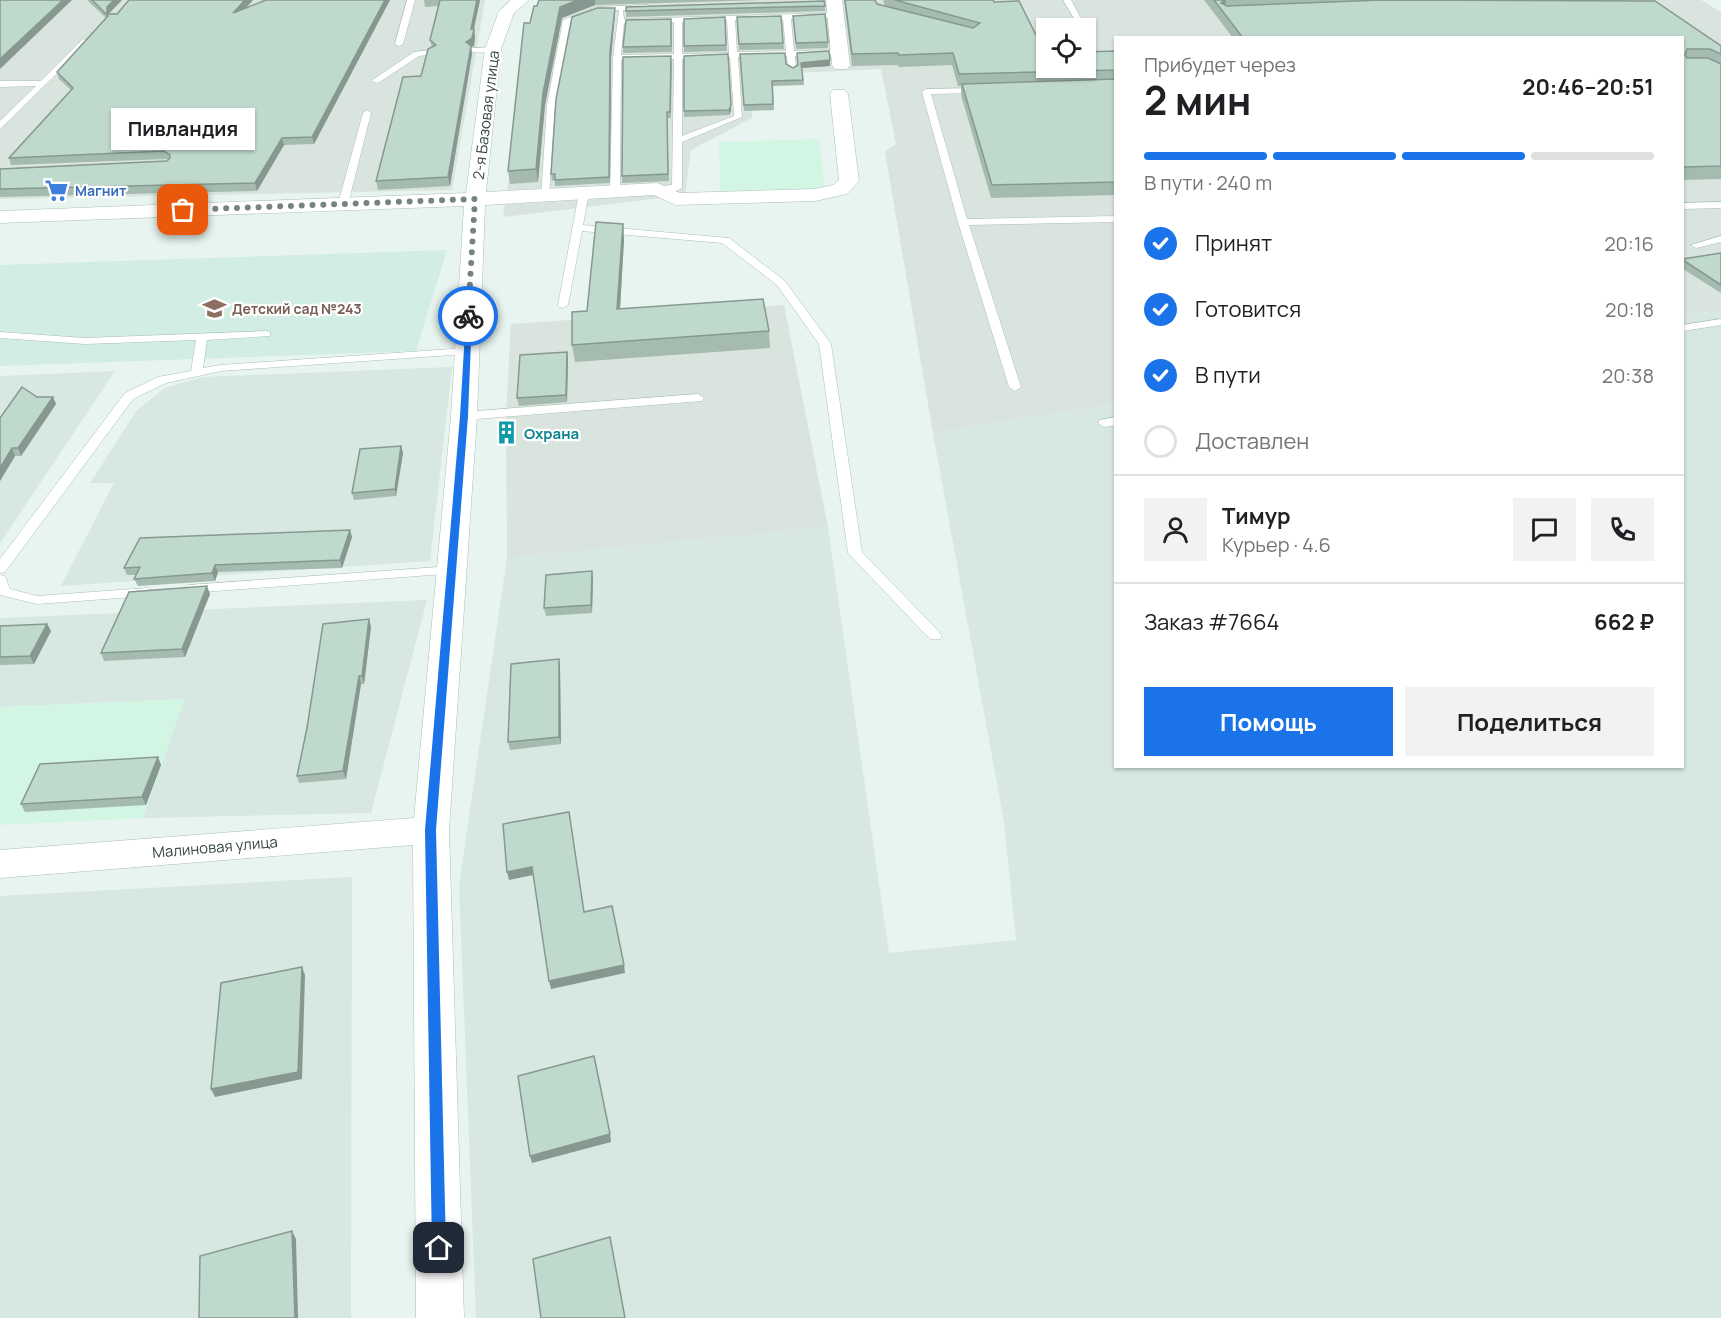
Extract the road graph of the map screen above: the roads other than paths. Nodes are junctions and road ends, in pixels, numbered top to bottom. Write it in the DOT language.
graph roads {
  1 [pos="411,0"];
  2 [pos="521,0"];
  3 [pos="1067,0"];
  4 [pos="831,5"];
  5 [pos="657,7"];
  6 [pos="621,8"];
  7 [pos="787,16"];
  8 [pos="731,18"];
  9 [pos="1078,18"];
  10 [pos="678,19"];
  11 [pos="620,21"];
  12 [pos="86,41"];
  13 [pos="399,44"];
  14 [pos="493,49"];
  15 [pos="473,50"];
  16 [pos="431,52"];
  17 [pos="790,53"];
  18 [pos="732,55"];
  19 [pos="678,56"];
  20 [pos="617,58"];
  21 [pos="840,58"];
  22 [pos="792,70"];
  23 [pos="375,81"];
  24 [pos="43,83"];
  25 [pos="0,84"];
  26 [pos="997,90"];
  27 [pos="839,94"];
  28 [pos="368,113"];
  29 [pos="0,126"];
  30 [pos="677,141"];
  31 [pos="657,189"];
  32 [pos="615,192"];
  33 [pos="584,193"];
  34 [pos="544,196"];
  35 [pos="475,199"];
  36 [pos="343,204"];
  37 [pos="1721,205"];
  38 [pos="1684,206"];
  39 [pos="0,216"];
  40 [pos="1114,219"];
  41 [pos="963,222"];
  42 [pos="577,228"];
  43 [pos="1721,240"];
  44 [pos="1696,245"];
  45 [pos="563,305"];
  46 [pos="1721,322"];
  47 [pos="1684,328"];
  48 [pos="266,334"];
  49 [pos="0,335"];
  50 [pos="202,336"];
  51 [pos="466,351"];
  52 [pos="196,373"];
  53 [pos="1015,387"];
  54 [pos="698,398"];
  55 [pos="464,416"];
  56 [pos="0,569"];
  57 [pos="453,570"];
  58 [pos="0,579"];
  59 [pos="935,636"];
  60 [pos="430,830"];
  61 [pos="0,864"];
  62 [pos="440,1318"];
  1 -- 13 [label="lane"];
  2 -- 14 [label="street, 2-я Базовая улица"];
  3 -- 9 [label="lane"];
  4 -- 7 [label="lane"];
  4 -- 21 [label="street"];
  5 -- 6 [label="lane"];
  6 -- 11 [label="lane"];
  6 -- 34 [label="lane"];
  7 -- 8 [label="lane"];
  7 -- 17 [label="lane"];
  8 -- 10 [label="lane"];
  8 -- 18 [label="lane"];
  10 -- 11 [label="lane"];
  10 -- 19 [label="lane"];
  11 -- 20 [label="lane"];
  12 -- 24 [label="lane"];
  14 -- 15 [label="lane"];
  14 -- 35 [label="street, 2-я Базовая улица"];
  16 -- 23 [label="lane"];
  17 -- 18 [label="lane"];
  17 -- 21 [label="lane"];
  17 -- 22 [label="lane"];
  18 -- 19 [label="lane"];
  18 -- 30 [label="lane"];
  19 -- 20 [label="lane"];
  19 -- 30 [label="lane"];
  20 -- 32 [label="lane"];
  24 -- 25 [label="lane"];
  24 -- 29 [label="lane"];
  26 -- 41 [label="lane"];
  27 -- 31 [label="street"];
  28 -- 36 [label="lane"];
  30 -- 31 [label="lane"];
  31 -- 32 [label="street"];
  32 -- 33 [label="street"];
  33 -- 34 [label="street"];
  33 -- 42 [label="lane"];
  34 -- 35 [label="street"];
  35 -- 36 [label="street"];
  35 -- 51 [label="street, 2-я Базовая улица"];
  36 -- 39 [label="street"];
  37 -- 38 [label="lane"];
  40 -- 41 [label="lane"];
  41 -- 53 [label="lane"];
  42 -- 45 [label="lane"];
  42 -- 59 [label="lane"];
  43 -- 44 [label="lane"];
  46 -- 47 [label="lane"];
  48 -- 50 [label="lane"];
  49 -- 50 [label="lane"];
  50 -- 52 [label="lane"];
  51 -- 52 [label="lane"];
  51 -- 55 [label="street, 2-я Базовая улица"];
  52 -- 56 [label="lane"];
  54 -- 55 [label="lane"];
  55 -- 57 [label="street, 2-я Базовая улица"];
  57 -- 58 [label="lane"];
  57 -- 60 [label="street, 2-я Базовая улица"];
  60 -- 61 [label="street, Малиновая улица"];
  60 -- 62 [label="street, 2-я Базовая улица"];
}
